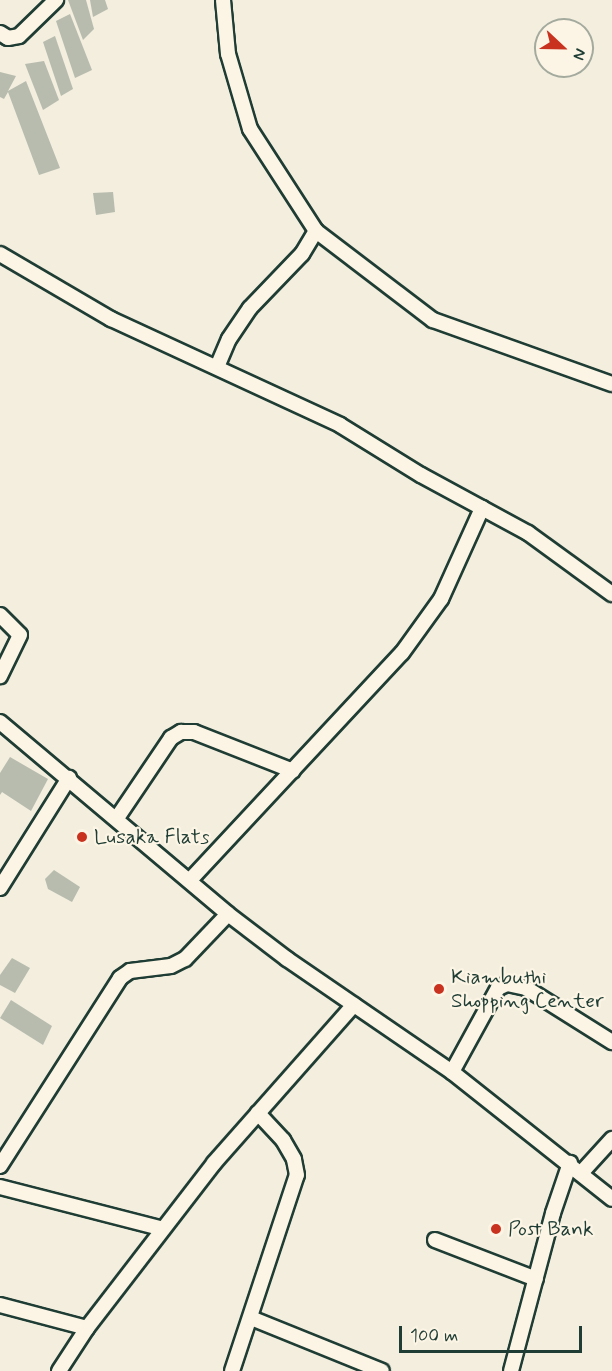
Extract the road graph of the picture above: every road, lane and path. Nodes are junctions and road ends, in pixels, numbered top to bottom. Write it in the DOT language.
graph roads {
  1 [pos="56,0"];
  2 [pos="223,0"];
  3 [pos="0,33"];
  4 [pos="316,231"];
  5 [pos="0,254"];
  6 [pos="217,367"];
  7 [pos="612,384"];
  8 [pos="483,508"];
  9 [pos="612,594"];
  10 [pos="0,615"];
  11 [pos="0,676"];
  12 [pos="0,722"];
  13 [pos="293,771"];
  14 [pos="69,778"];
  15 [pos="117,818"];
  16 [pos="191,879"];
  17 [pos="0,888"];
  18 [pos="228,914"];
  19 [pos="354,1005"];
  20 [pos="612,1042"];
  21 [pos="452,1072"];
  22 [pos="258,1113"];
  23 [pos="612,1139"];
  24 [pos="570,1163"];
  25 [pos="0,1166"];
  26 [pos="582,1172"];
  27 [pos="0,1187"];
  28 [pos="612,1199"];
  29 [pos="163,1229"];
  30 [pos="435,1240"];
  31 [pos="536,1279"];
  32 [pos="0,1305"];
  33 [pos="251,1318"];
  34 [pos="87,1328"];
  35 [pos="59,1371"];
  36 [pos="232,1371"];
  37 [pos="382,1371"];
  38 [pos="512,1371"];
  1 -- 3 [label="street"];
  2 -- 4 [label="street"];
  4 -- 6 [label="street"];
  4 -- 7 [label="street"];
  5 -- 6 [label="street"];
  6 -- 8 [label="street"];
  8 -- 9 [label="street"];
  8 -- 13 [label="street"];
  10 -- 11 [label="street"];
  12 -- 14 [label="street"];
  13 -- 15 [label="street"];
  13 -- 16 [label="street"];
  14 -- 15 [label="street"];
  14 -- 17 [label="street"];
  15 -- 16 [label="street"];
  16 -- 18 [label="street"];
  18 -- 19 [label="street"];
  18 -- 25 [label="street"];
  19 -- 21 [label="street"];
  19 -- 22 [label="street"];
  20 -- 21 [label="street"];
  21 -- 24 [label="street"];
  22 -- 29 [label="street"];
  22 -- 33 [label="street"];
  23 -- 26 [label="street"];
  24 -- 26 [label="street"];
  24 -- 31 [label="street"];
  26 -- 28 [label="street"];
  27 -- 29 [label="street"];
  29 -- 34 [label="street"];
  30 -- 31 [label="street"];
  31 -- 38 [label="street"];
  32 -- 34 [label="street"];
  33 -- 36 [label="street"];
  33 -- 37 [label="street"];
  34 -- 35 [label="street"];
}
